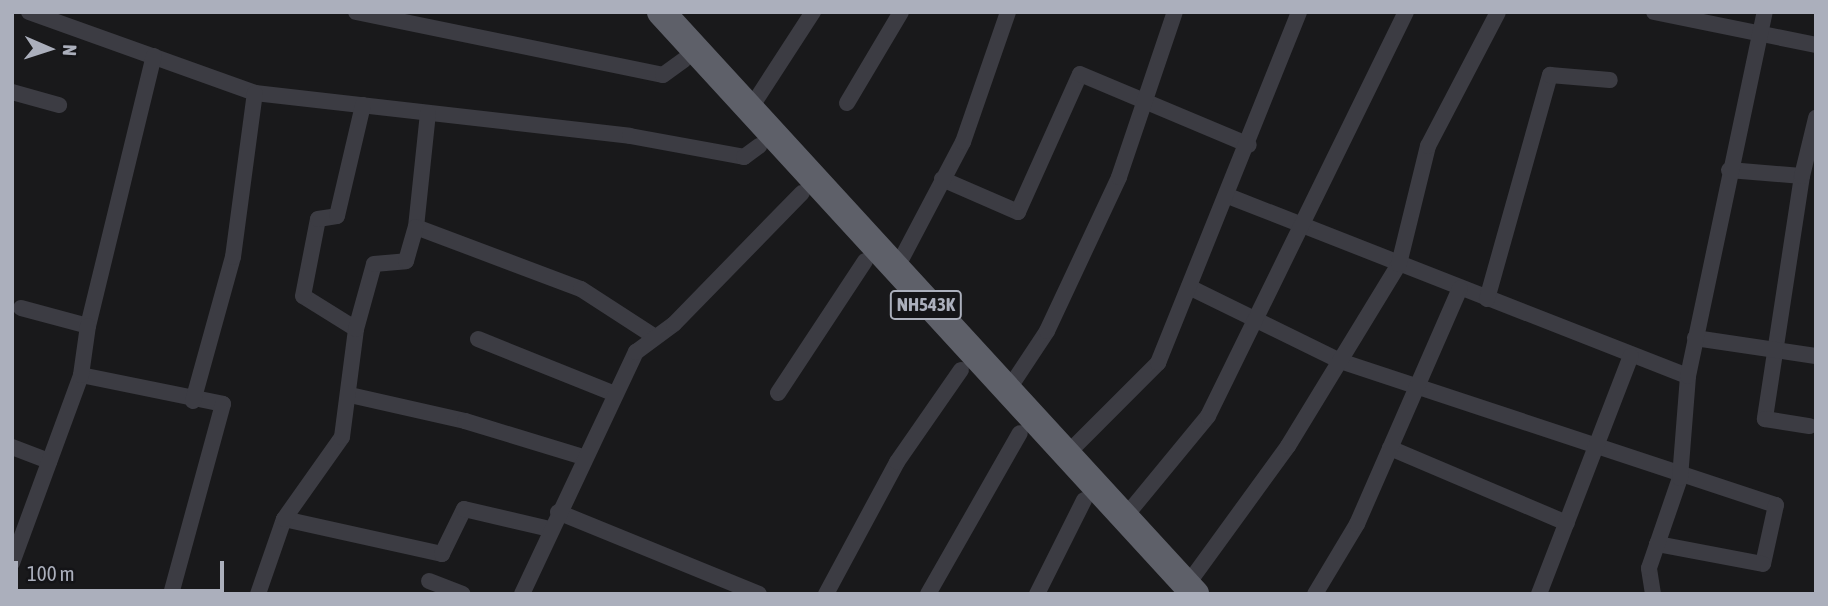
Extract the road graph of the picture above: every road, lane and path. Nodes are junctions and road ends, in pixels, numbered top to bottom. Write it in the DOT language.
graph roads {
  1 [pos="29,12"];
  2 [pos="356,12"];
  3 [pos="639,12"];
  4 [pos="661,12"];
  5 [pos="813,12"];
  6 [pos="901,12"];
  7 [pos="1008,12"];
  8 [pos="1175,12"];
  9 [pos="1299,12"];
  10 [pos="1406,12"];
  11 [pos="1498,12"];
  12 [pos="1654,12"];
  13 [pos="1765,12"];
  14 [pos="1760,34"];
  15 [pos="1816,46"];
  16 [pos="689,55"];
  17 [pos="155,56"];
  18 [pos="1610,80"];
  19 [pos="12,92"];
  20 [pos="255,93"];
  21 [pos="1143,101"];
  22 [pos="847,103"];
  23 [pos="58,105"];
  24 [pos="363,105"];
  25 [pos="750,110"];
  26 [pos="428,113"];
  27 [pos="1816,118"];
  28 [pos="1249,145"];
  29 [pos="759,146"];
  30 [pos="1729,170"];
  31 [pos="942,179"];
  32 [pos="1806,182"];
  33 [pos="808,188"];
  34 [pos="1228,196"];
  35 [pos="416,227"];
  36 [pos="1306,227"];
  37 [pos="865,261"];
  38 [pos="1399,264"];
  39 [pos="895,271"];
  40 [pos="1189,287"];
  41 [pos="1460,288"];
  42 [pos="1487,299"];
  43 [pos="21,308"];
  44 [pos="1258,319"];
  45 [pos="88,326"];
  46 [pos="356,329"];
  47 [pos="652,335"];
  48 [pos="1695,338"];
  49 [pos="478,339"];
  50 [pos="1774,349"];
  51 [pos="1631,356"];
  52 [pos="1816,356"];
  53 [pos="1340,361"];
  54 [pos="961,370"];
  55 [pos="80,375"];
  56 [pos="1688,376"];
  57 [pos="1417,387"];
  58 [pos="778,393"];
  59 [pos="1006,393"];
  60 [pos="615,394"];
  61 [pos="349,395"];
  62 [pos="193,401"];
  63 [pos="1809,426"];
  64 [pos="1020,433"];
  65 [pos="12,447"];
  66 [pos="1596,447"];
  67 [pos="1390,448"];
  68 [pos="583,457"];
  69 [pos="50,461"];
  70 [pos="1059,461"];
  71 [pos="1680,478"];
  72 [pos="1084,500"];
  73 [pos="558,512"];
  74 [pos="284,519"];
  75 [pos="1124,519"];
  76 [pos="1567,523"];
  77 [pos="550,529"];
  78 [pos="1657,544"];
  79 [pos="12,563"];
  80 [pos="429,581"];
  81 [pos="1184,592"];
  82 [pos="171,594"];
  83 [pos="258,594"];
  84 [pos="463,594"];
  85 [pos="522,594"];
  86 [pos="759,594"];
  87 [pos="826,594"];
  88 [pos="928,594"];
  89 [pos="1037,594"];
  90 [pos="1315,594"];
  91 [pos="1539,594"];
  92 [pos="1653,594"];
  1 -- 17 [label="street"];
  2 -- 16 [label="street"];
  3 -- 16 [label="highway, NH543K"];
  4 -- 16 [label="highway, NH543K"];
  5 -- 25 [label="street"];
  6 -- 22 [label="street"];
  7 -- 31 [label="street"];
  8 -- 21 [label="street"];
  9 -- 28 [label="street"];
  10 -- 36 [label="street"];
  11 -- 38 [label="street"];
  12 -- 14 [label="street"];
  13 -- 14 [label="street"];
  14 -- 15 [label="street"];
  14 -- 30 [label="street"];
  16 -- 25 [label="highway, NH543K"];
  16 -- 29 [label="highway, NH543K"];
  17 -- 20 [label="street"];
  17 -- 45 [label="street"];
  18 -- 42 [label="street"];
  19 -- 23 [label="street"];
  20 -- 24 [label="street"];
  20 -- 62 [label="street"];
  21 -- 28 [label="street"];
  21 -- 31 [label="street"];
  21 -- 59 [label="street"];
  24 -- 26 [label="street"];
  24 -- 46 [label="street"];
  25 -- 33 [label="highway, NH543K"];
  26 -- 29 [label="street"];
  26 -- 35 [label="street"];
  27 -- 32 [label="street"];
  28 -- 34 [label="street"];
  29 -- 33 [label="highway, NH543K"];
  30 -- 32 [label="street"];
  30 -- 48 [label="street"];
  31 -- 39 [label="street"];
  32 -- 50 [label="street"];
  33 -- 37 [label="highway, NH543K"];
  33 -- 39 [label="highway, NH543K"];
  33 -- 47 [label="street"];
  34 -- 36 [label="street"];
  34 -- 40 [label="street"];
  35 -- 46 [label="street"];
  35 -- 47 [label="street"];
  36 -- 38 [label="street"];
  36 -- 44 [label="street"];
  37 -- 54 [label="highway, NH543K"];
  37 -- 58 [label="street"];
  38 -- 41 [label="street"];
  38 -- 53 [label="street"];
  39 -- 59 [label="highway, NH543K"];
  40 -- 44 [label="street"];
  40 -- 70 [label="street"];
  41 -- 42 [label="street"];
  41 -- 57 [label="street"];
  42 -- 51 [label="street"];
  43 -- 45 [label="street"];
  44 -- 53 [label="street"];
  44 -- 75 [label="street"];
  45 -- 55 [label="street"];
  46 -- 61 [label="street"];
  47 -- 60 [label="street"];
  48 -- 50 [label="street"];
  48 -- 56 [label="street"];
  49 -- 60 [label="street"];
  50 -- 52 [label="street"];
  50 -- 63 [label="street"];
  51 -- 56 [label="street"];
  51 -- 66 [label="street"];
  53 -- 57 [label="street"];
  53 -- 81 [label="street"];
  54 -- 64 [label="highway, NH543K"];
  54 -- 87 [label="street"];
  55 -- 62 [label="street"];
  55 -- 69 [label="street"];
  56 -- 71 [label="street"];
  57 -- 66 [label="street"];
  57 -- 67 [label="street"];
  59 -- 70 [label="highway, NH543K"];
  60 -- 68 [label="street"];
  61 -- 68 [label="street"];
  61 -- 74 [label="street"];
  62 -- 82 [label="street"];
  64 -- 70 [label="highway, NH543K"];
  64 -- 88 [label="street"];
  65 -- 69 [label="street"];
  66 -- 71 [label="street"];
  66 -- 76 [label="street"];
  67 -- 76 [label="street"];
  67 -- 90 [label="street"];
  68 -- 73 [label="street"];
  69 -- 79 [label="street"];
  70 -- 72 [label="highway, NH543K"];
  70 -- 75 [label="highway, NH543K"];
  71 -- 78 [label="street"];
  71 -- 78 [label="street"];
  72 -- 81 [label="highway, NH543K"];
  72 -- 89 [label="street"];
  73 -- 77 [label="street"];
  73 -- 86 [label="street"];
  74 -- 77 [label="street"];
  74 -- 83 [label="street"];
  75 -- 81 [label="highway, NH543K"];
  76 -- 91 [label="street"];
  77 -- 85 [label="street"];
  78 -- 92 [label="street"];
  80 -- 84 [label="street"];
}
